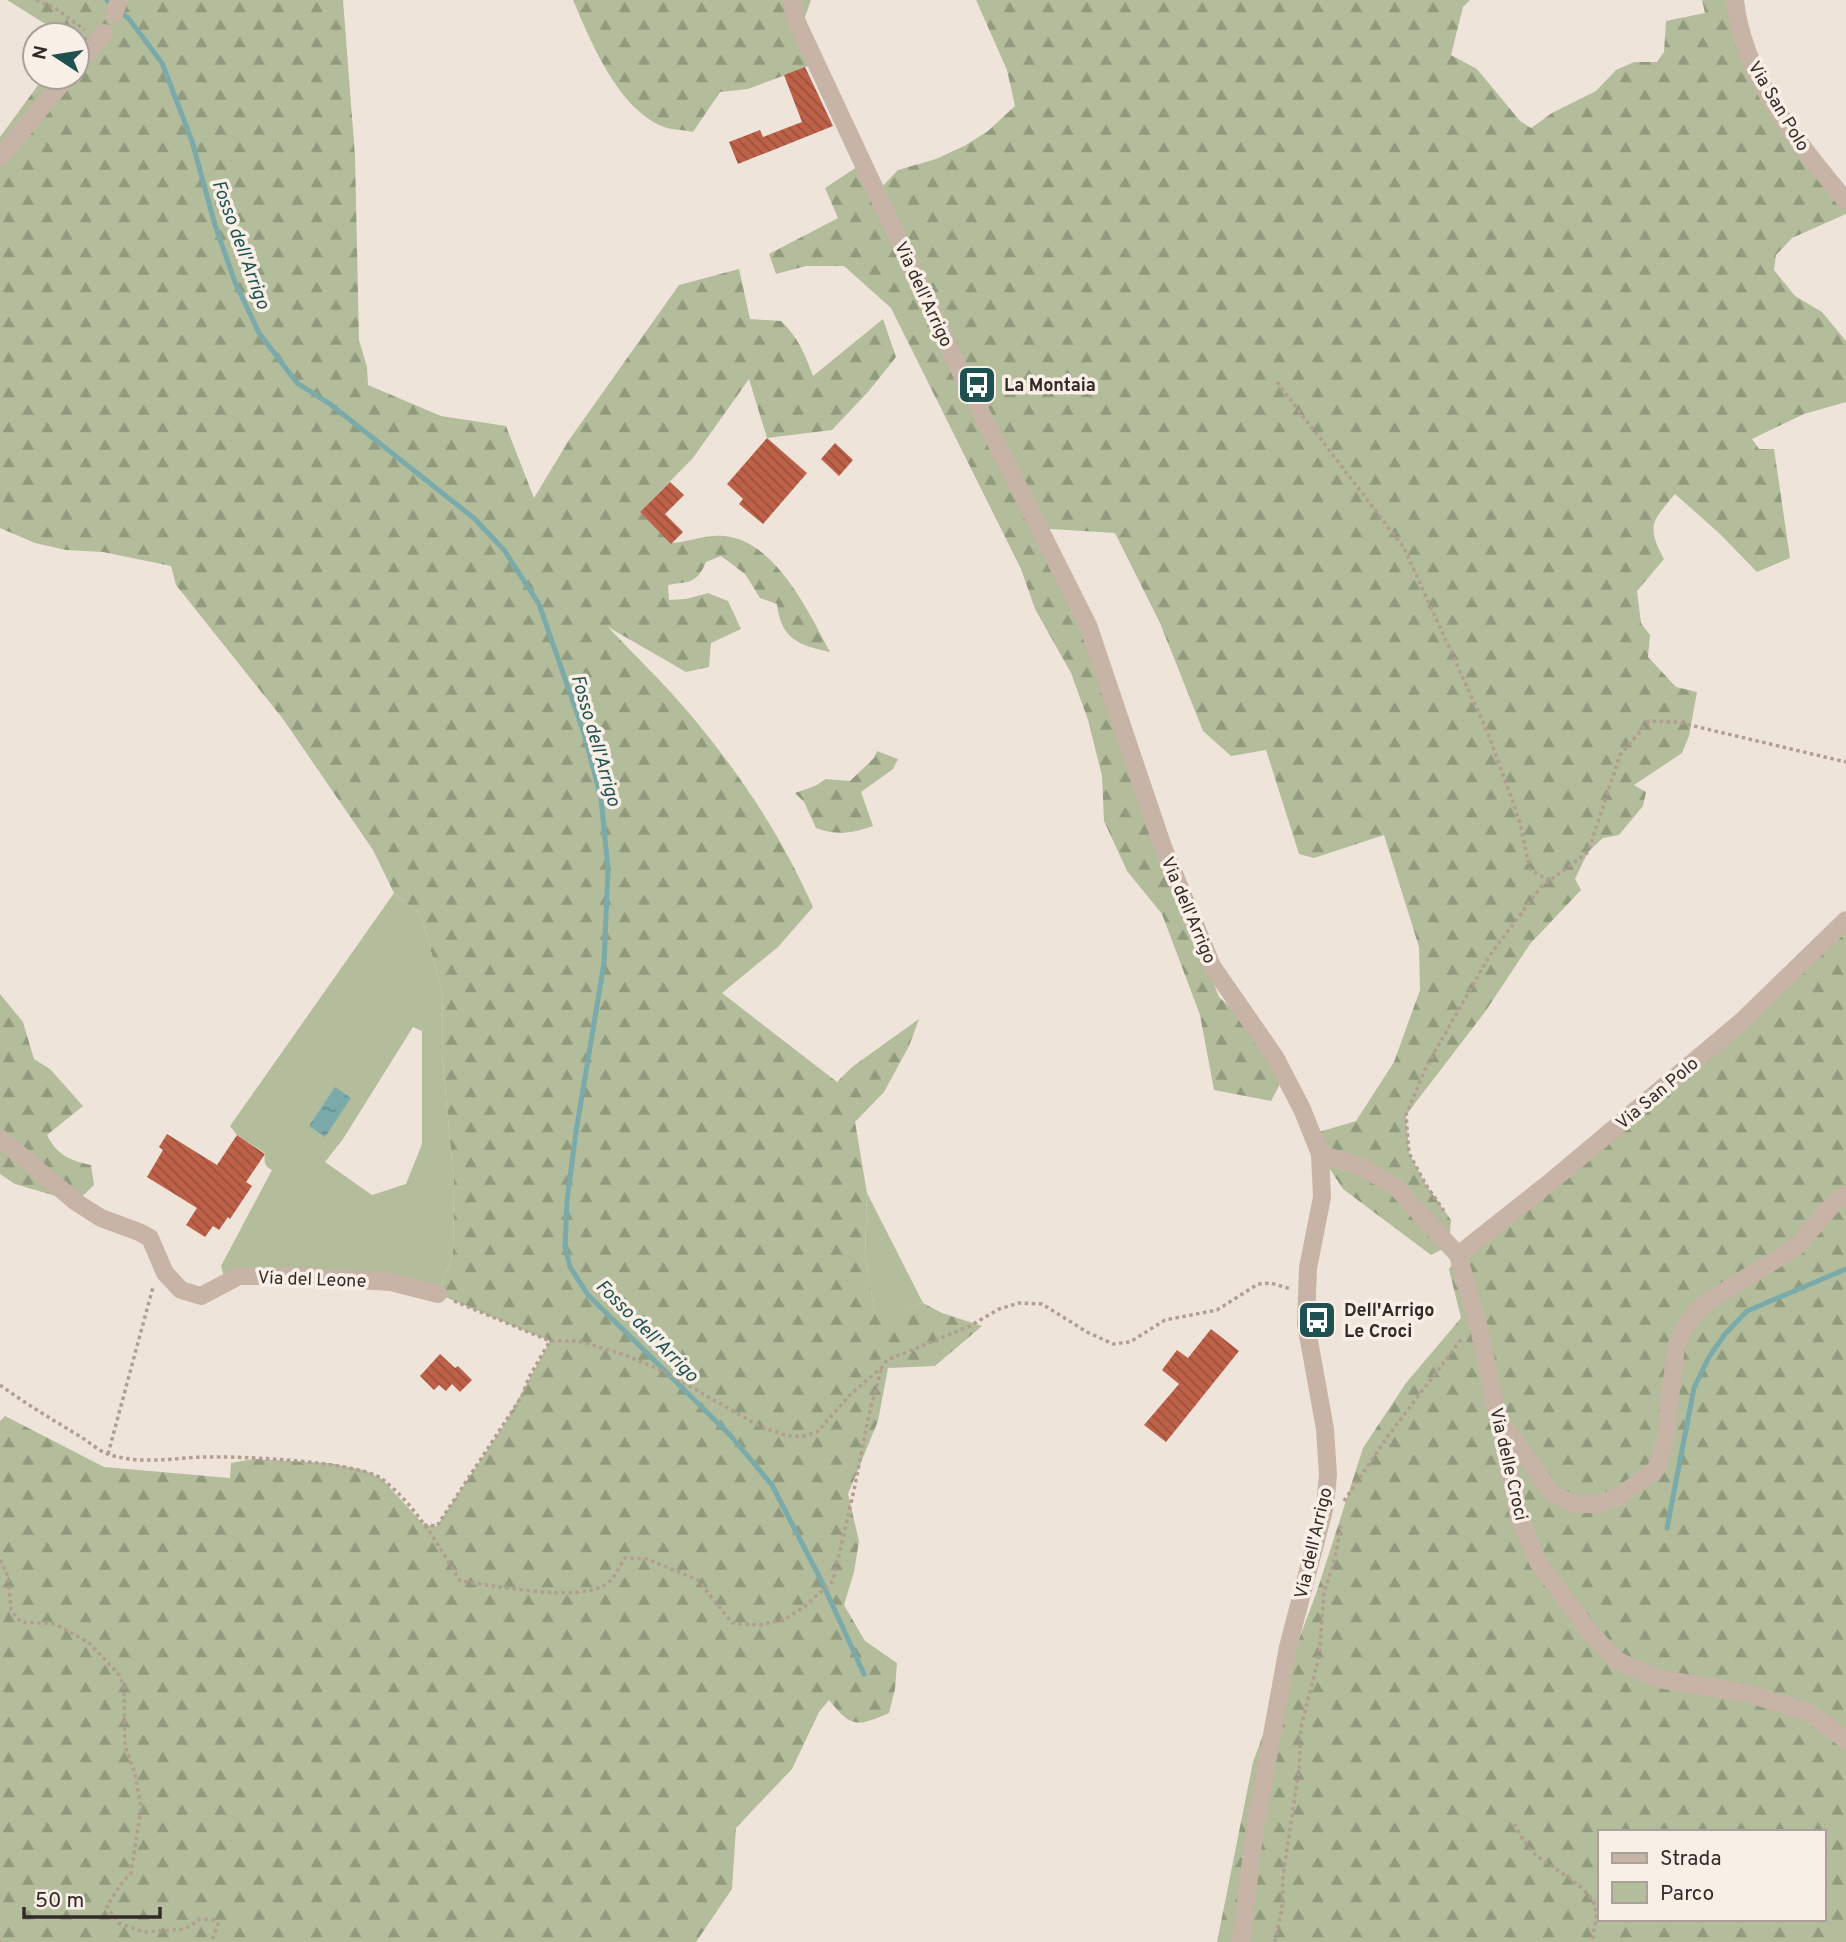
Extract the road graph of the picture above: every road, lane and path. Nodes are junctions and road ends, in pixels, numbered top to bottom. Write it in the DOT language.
graph roads {
  1 [pos="36,0"];
  2 [pos="792,0"];
  3 [pos="1735,0"];
  4 [pos="104,33"];
  5 [pos="91,48"];
  6 [pos="55,91"];
  7 [pos="0,157"];
  8 [pos="1846,201"];
  9 [pos="1277,382"];
  10 [pos="1846,762"];
  11 [pos="1549,881"];
  12 [pos="1846,920"];
  13 [pos="0,1138"];
  14 [pos="1320,1154"];
  15 [pos="1846,1195"];
  16 [pos="1453,1250"];
  17 [pos="165,1273"];
  18 [pos="1307,1293"];
  19 [pos="438,1294"];
  20 [pos="1477,1321"];
  21 [pos="550,1341"];
  22 [pos="883,1367"];
  23 [pos="0,1385"];
  24 [pos="1498,1418"];
  25 [pos="108,1454"];
  26 [pos="1338,1509"];
  27 [pos="424,1525"];
  28 [pos="1341,1528"];
  29 [pos="0,1560"];
  30 [pos="1846,1740"];
  31 [pos="1514,1824"];
  32 [pos="211,1942"];
  33 [pos="1241,1942"];
  34 [pos="1275,1942"];
  35 [pos="1593,1942"];
  1 -- 4 [label="path"];
  2 -- 14 [label="street, Via dell'Arrigo"];
  3 -- 8 [label="street, Via San Polo"];
  4 -- 5 [label="street"];
  6 -- 7 [label="street"];
  9 -- 11 [label="path"];
  10 -- 11 [label="path"];
  11 -- 16 [label="path"];
  12 -- 16 [label="street, Via San Polo"];
  13 -- 17 [label="street, Via del Leone"];
  14 -- 16 [label="street, Via delle Croci"];
  14 -- 18 [label="street, Via dell'Arrigo"];
  15 -- 24 [label="street"];
  16 -- 20 [label="street, Via delle Croci"];
  17 -- 19 [label="street, Via del Leone"];
  17 -- 25 [label="path"];
  18 -- 22 [label="path"];
  18 -- 33 [label="street, Via dell'Arrigo"];
  19 -- 21 [label="path"];
  20 -- 24 [label="street, Via delle Croci"];
  20 -- 26 [label="path"];
  21 -- 22 [label="path"];
  21 -- 27 [label="path"];
  22 -- 27 [label="path"];
  23 -- 25 [label="path"];
  24 -- 30 [label="street, Via delle Croci"];
  25 -- 27 [label="path"];
  28 -- 34 [label="path"];
  29 -- 32 [label="path"];
  31 -- 35 [label="path"];
}
